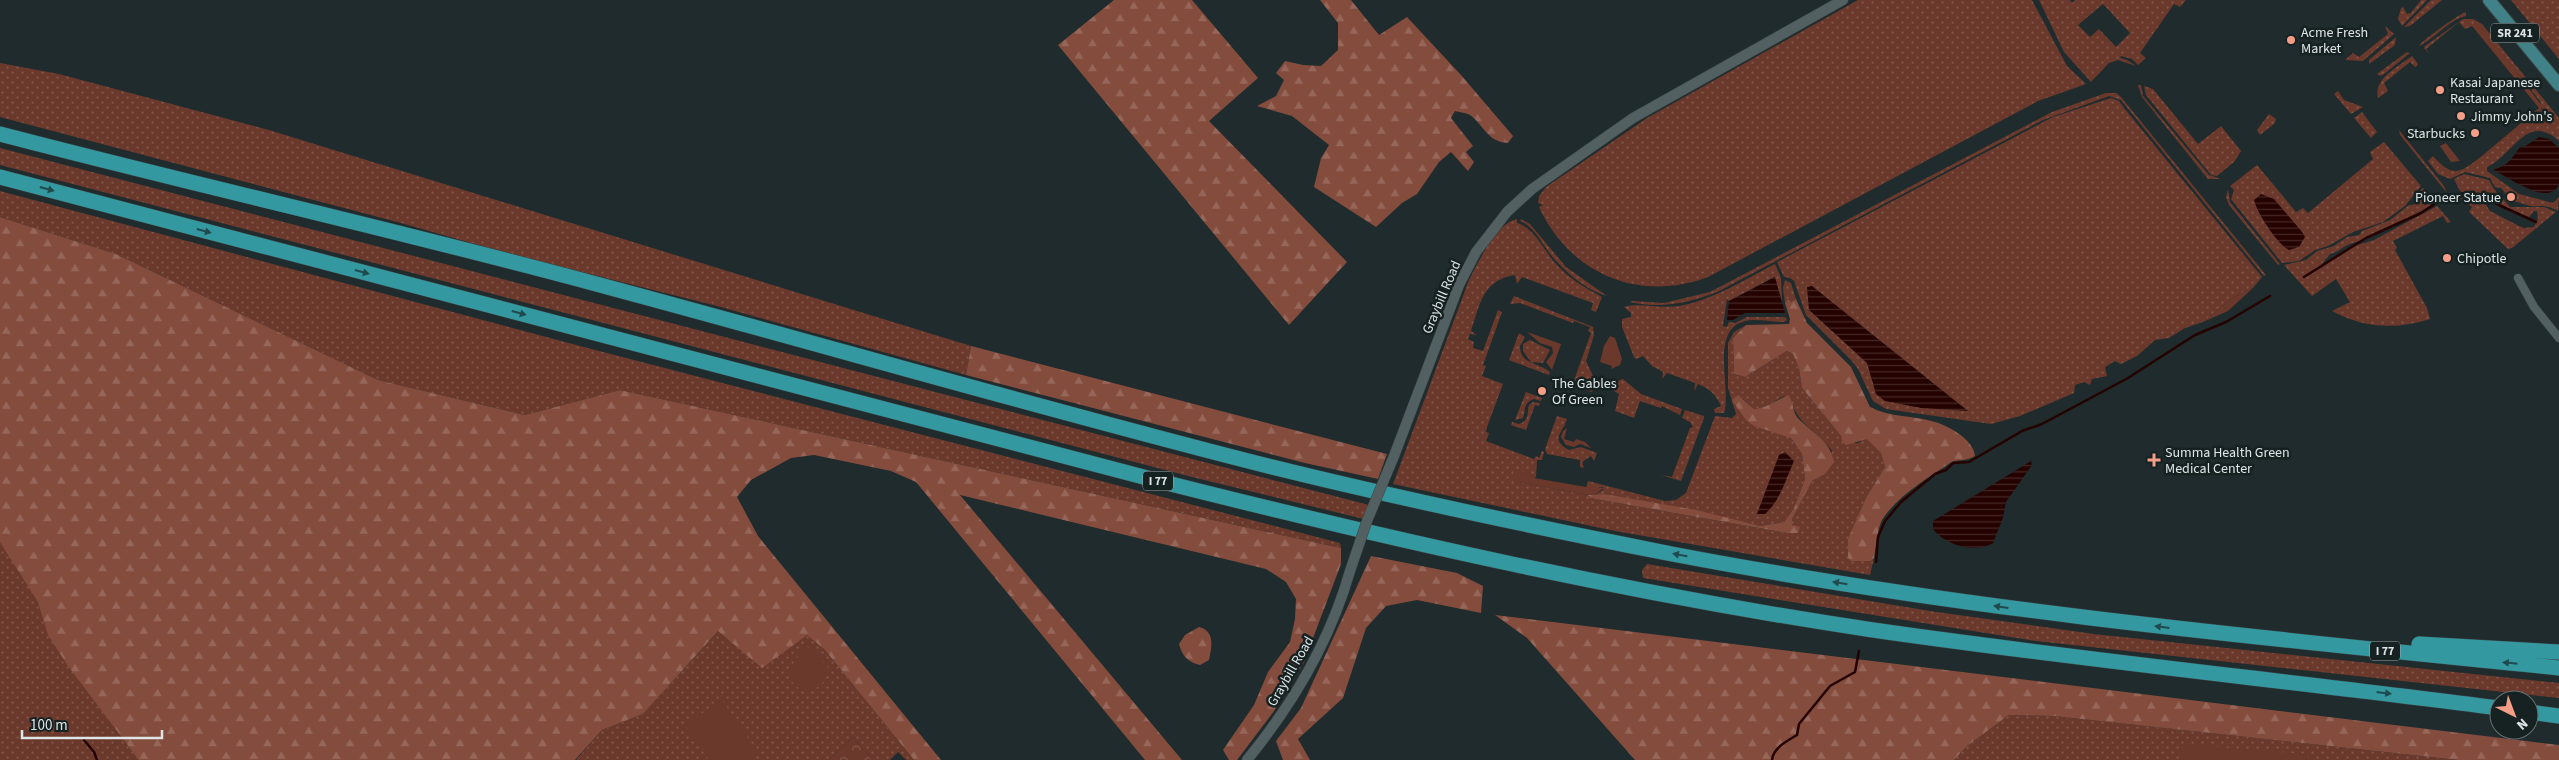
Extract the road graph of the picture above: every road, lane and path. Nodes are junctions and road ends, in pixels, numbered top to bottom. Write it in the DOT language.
graph roads {
  1 [pos="1844,0"];
  2 [pos="2489,0"];
  3 [pos="2559,86"];
  4 [pos="0,134"];
  5 [pos="0,177"];
  6 [pos="2518,278"];
  7 [pos="2559,338"];
  8 [pos="2211,633"];
  9 [pos="2559,652"];
  10 [pos="2559,668"];
  11 [pos="2489,707"];
  12 [pos="2539,713"];
  13 [pos="2559,716"];
  14 [pos="1247,760"];
  1 -- 14 [label="street, Graybill Road, bridge"];
  2 -- 3 [label="main road, SR 241"];
  8 -- 4 [label="highway, I 77, one-way"];
  5 -- 11 [label="highway, I 77, one-way"];
  6 -- 7 [label="street"];
  8 -- 9 [label="highway"];
  10 -- 8 [label="highway, I 77, one-way"];
  12 -- 13 [label="highway"];
}
